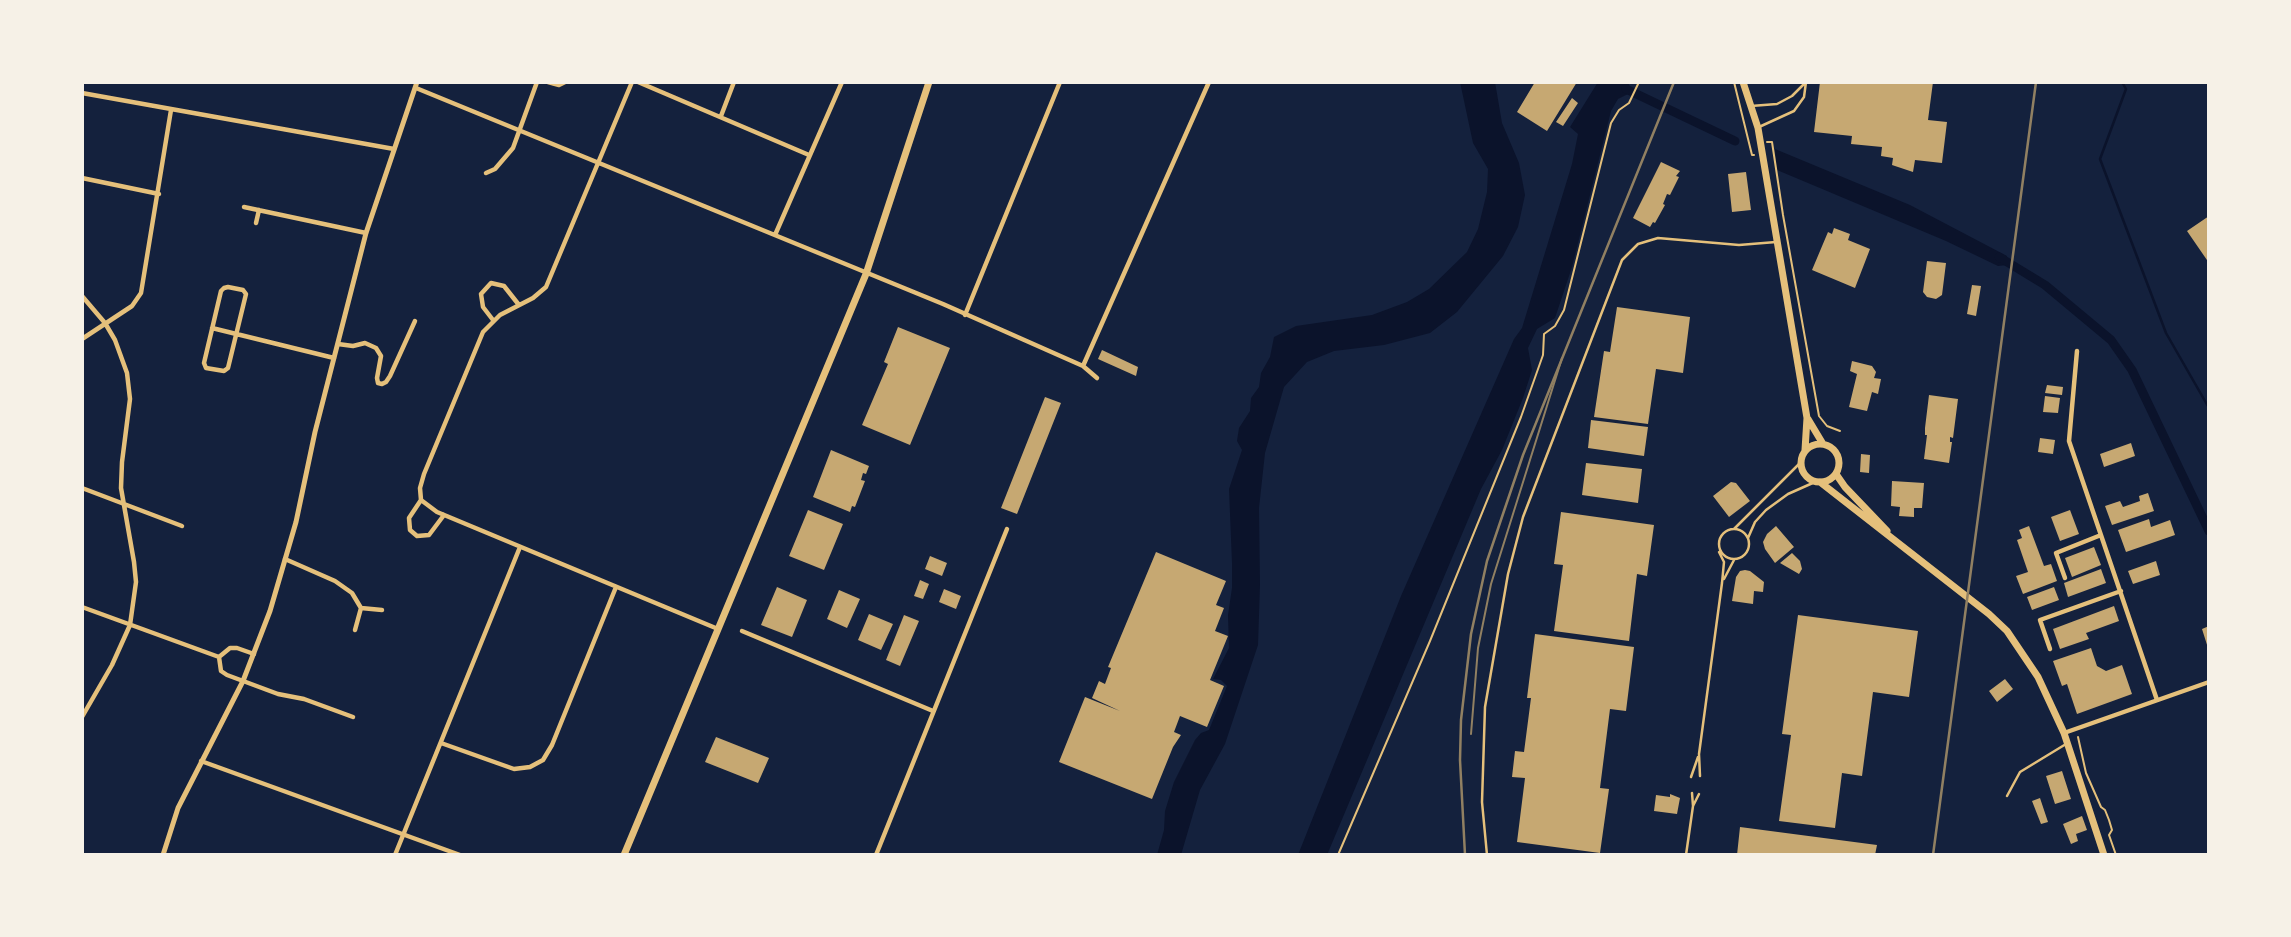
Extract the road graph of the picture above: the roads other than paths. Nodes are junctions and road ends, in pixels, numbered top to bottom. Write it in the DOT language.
graph roads {
  1 [pos="537,82"];
  2 [pos="548,82"];
  3 [pos="565,82"];
  4 [pos="632,82"];
  5 [pos="638,82"];
  6 [pos="734,82"];
  7 [pos="842,82"];
  8 [pos="929,82"];
  9 [pos="1060,82"];
  10 [pos="1209,82"];
  11 [pos="1743,82"];
  12 [pos="1806,82"];
  13 [pos="417,85"];
  14 [pos="82,93"];
  15 [pos="1751,106"];
  16 [pos="171,110"];
  17 [pos="721,116"];
  18 [pos="519,129"];
  19 [pos="1758,131"];
  20 [pos="395,150"];
  21 [pos="809,155"];
  22 [pos="598,162"];
  23 [pos="486,173"];
  24 [pos="82,178"];
  25 [pos="159,194"];
  26 [pos="244,207"];
  27 [pos="259,211"];
  28 [pos="256,223"];
  29 [pos="366,233"];
  30 [pos="775,235"];
  31 [pos="1776,242"];
  32 [pos="866,274"];
  33 [pos="82,296"];
  34 [pos="519,305"];
  35 [pos="965,314"];
  36 [pos="493,320"];
  37 [pos="415,321"];
  38 [pos="105,323"];
  39 [pos="212,328"];
  40 [pos="237,333"];
  41 [pos="82,339"];
  42 [pos="338,344"];
  43 [pos="2077,351"];
  44 [pos="335,358"];
  45 [pos="1083,366"];
  46 [pos="1097,378"];
  47 [pos="1807,418"];
  48 [pos="1823,444"];
  49 [pos="1805,450"];
  50 [pos="1800,463"];
  51 [pos="1836,474"];
  52 [pos="1817,482"];
  53 [pos="82,488"];
  54 [pos="421,500"];
  55 [pos="123,503"];
  56 [pos="444,515"];
  57 [pos="181,526"];
  58 [pos="1734,528"];
  59 [pos="1007,529"];
  60 [pos="2101,536"];
  61 [pos="1748,538"];
  62 [pos="520,547"];
  63 [pos="1719,552"];
  64 [pos="1907,552"];
  65 [pos="285,559"];
  66 [pos="1734,560"];
  67 [pos="2065,578"];
  68 [pos="1722,583"];
  69 [pos="616,587"];
  70 [pos="2121,591"];
  71 [pos="82,607"];
  72 [pos="361,608"];
  73 [pos="382,610"];
  74 [pos="130,625"];
  75 [pos="355,630"];
  76 [pos="719,630"];
  77 [pos="742,631"];
  78 [pos="2050,649"];
  79 [pos="254,654"];
  80 [pos="219,657"];
  81 [pos="243,681"];
  82 [pos="2209,682"];
  83 [pos="2157,700"];
  84 [pos="933,710"];
  85 [pos="83,714"];
  86 [pos="353,717"];
  87 [pos="2064,733"];
  88 [pos="441,743"];
  89 [pos="2068,743"];
  90 [pos="1699,754"];
  91 [pos="201,761"];
  92 [pos="1700,776"];
  93 [pos="1691,777"];
  94 [pos="1692,793"];
  95 [pos="1699,794"];
  96 [pos="2007,796"];
  97 [pos="1692,806"];
  98 [pos="403,834"];
  99 [pos="163,855"];
  100 [pos="395,855"];
  101 [pos="460,855"];
  102 [pos="624,855"];
  103 [pos="876,855"];
  104 [pos="1488,855"];
  105 [pos="1686,855"];
  106 [pos="2104,855"];
  1 -- 18 [label="street"];
  2 -- 3 [label="street"];
  4 -- 22 [label="street"];
  5 -- 17 [label="street"];
  6 -- 17 [label="street"];
  7 -- 21 [label="street"];
  8 -- 32 [label="main road"];
  9 -- 35 [label="street"];
  10 -- 45 [label="street"];
  11 -- 15 [label="main road"];
  12 -- 15 [label="lane"];
  12 -- 19 [label="lane"];
  13 -- 18 [label="street"];
  13 -- 20 [label="street"];
  14 -- 16 [label="street"];
  15 -- 19 [label="main road"];
  16 -- 20 [label="street"];
  16 -- 25 [label="street"];
  17 -- 21 [label="street"];
  18 -- 22 [label="street"];
  18 -- 23 [label="street"];
  19 -- 31 [label="main road"];
  20 -- 29 [label="street"];
  21 -- 30 [label="street"];
  22 -- 30 [label="street"];
  22 -- 34 [label="street"];
  24 -- 25 [label="street"];
  25 -- 38 [label="street"];
  26 -- 27 [label="street"];
  27 -- 28 [label="street"];
  27 -- 29 [label="street"];
  29 -- 42 [label="street"];
  30 -- 32 [label="street"];
  31 -- 47 [label="main road"];
  31 -- 104 [label="lane"];
  32 -- 35 [label="street"];
  32 -- 76 [label="main road"];
  33 -- 38 [label="street"];
  34 -- 36 [label="street"];
  34 -- 36 [label="street"];
  35 -- 45 [label="street"];
  36 -- 54 [label="street"];
  37 -- 42 [label="street"];
  38 -- 41 [label="street"];
  38 -- 55 [label="street"];
  39 -- 40 [label="street"];
  39 -- 40 [label="street"];
  39 -- 40 [label="street"];
  40 -- 44 [label="street"];
  42 -- 44 [label="street"];
  43 -- 60 [label="street"];
  44 -- 65 [label="street"];
  45 -- 46 [label="street"];
  47 -- 48 [label="main road"];
  47 -- 49 [label="main road"];
  48 -- 49 [label="main road"];
  48 -- 51 [label="main road"];
  49 -- 50 [label="main road"];
  50 -- 52 [label="main road"];
  50 -- 58 [label="lane"];
  51 -- 52 [label="main road"];
  51 -- 64 [label="main road"];
  52 -- 61 [label="lane"];
  52 -- 64 [label="main road"];
  53 -- 55 [label="street"];
  54 -- 56 [label="street"];
  54 -- 56 [label="street"];
  55 -- 57 [label="street"];
  55 -- 74 [label="street"];
  56 -- 62 [label="street"];
  58 -- 61 [label="lane"];
  58 -- 63 [label="lane"];
  59 -- 84 [label="street"];
  60 -- 67 [label="street"];
  60 -- 70 [label="street"];
  61 -- 66 [label="lane"];
  62 -- 69 [label="street"];
  62 -- 88 [label="street"];
  63 -- 66 [label="lane"];
  63 -- 68 [label="lane"];
  64 -- 87 [label="main road"];
  65 -- 72 [label="street"];
  65 -- 79 [label="street"];
  66 -- 68 [label="lane"];
  68 -- 90 [label="lane"];
  69 -- 76 [label="street"];
  69 -- 88 [label="street"];
  70 -- 78 [label="street"];
  70 -- 83 [label="street"];
  71 -- 74 [label="street"];
  72 -- 73 [label="street"];
  72 -- 75 [label="street"];
  74 -- 80 [label="street"];
  74 -- 85 [label="street"];
  76 -- 102 [label="main road"];
  77 -- 84 [label="street"];
  79 -- 80 [label="street"];
  79 -- 81 [label="street"];
  80 -- 81 [label="street"];
  81 -- 86 [label="street"];
  81 -- 91 [label="street"];
  82 -- 83 [label="street"];
  83 -- 87 [label="street"];
  84 -- 103 [label="street"];
  87 -- 89 [label="main road"];
  88 -- 98 [label="street"];
  89 -- 96 [label="lane"];
  89 -- 106 [label="main road"];
  90 -- 92 [label="lane"];
  90 -- 93 [label="lane"];
  91 -- 98 [label="street"];
  91 -- 99 [label="street"];
  94 -- 97 [label="lane"];
  95 -- 97 [label="lane"];
  97 -- 105 [label="lane"];
  98 -- 100 [label="street"];
  98 -- 101 [label="street"];
}
